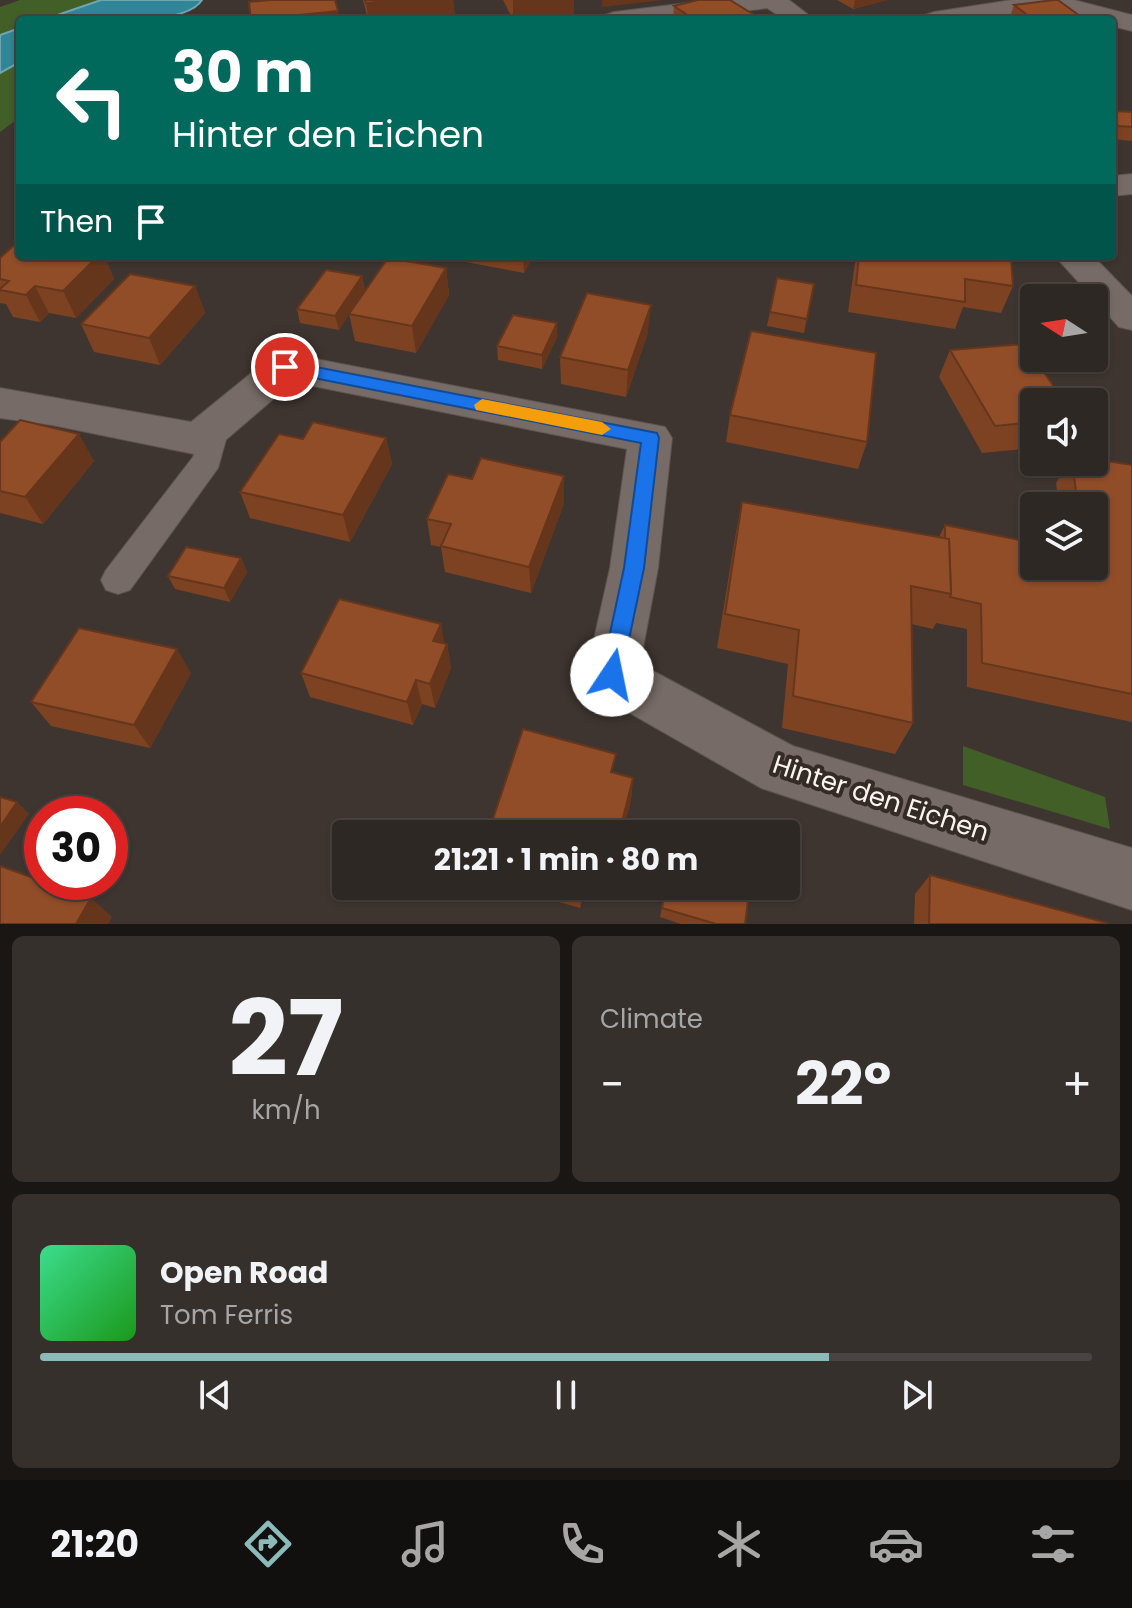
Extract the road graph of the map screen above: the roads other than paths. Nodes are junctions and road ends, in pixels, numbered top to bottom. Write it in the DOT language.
graph roads {
  1 [pos="772,0"];
  2 [pos="1046,1"];
  3 [pos="646,16"];
  4 [pos="796,16"];
  5 [pos="958,16"];
  6 [pos="1105,16"];
  7 [pos="1077,260"];
  8 [pos="1132,318"];
  9 [pos="0,403"];
  10 [pos="216,425"];
  11 [pos="118,580"];
  12 [pos="1132,879"];
  1 -- 3 [label="street"];
  1 -- 4 [label="street"];
  2 -- 5 [label="street"];
  2 -- 6 [label="street"];
  7 -- 8 [label="street"];
  9 -- 10 [label="street, Hinter den Eichen"];
  10 -- 11 [label="lane"];
  10 -- 12 [label="street, Hinter den Eichen"];
}
